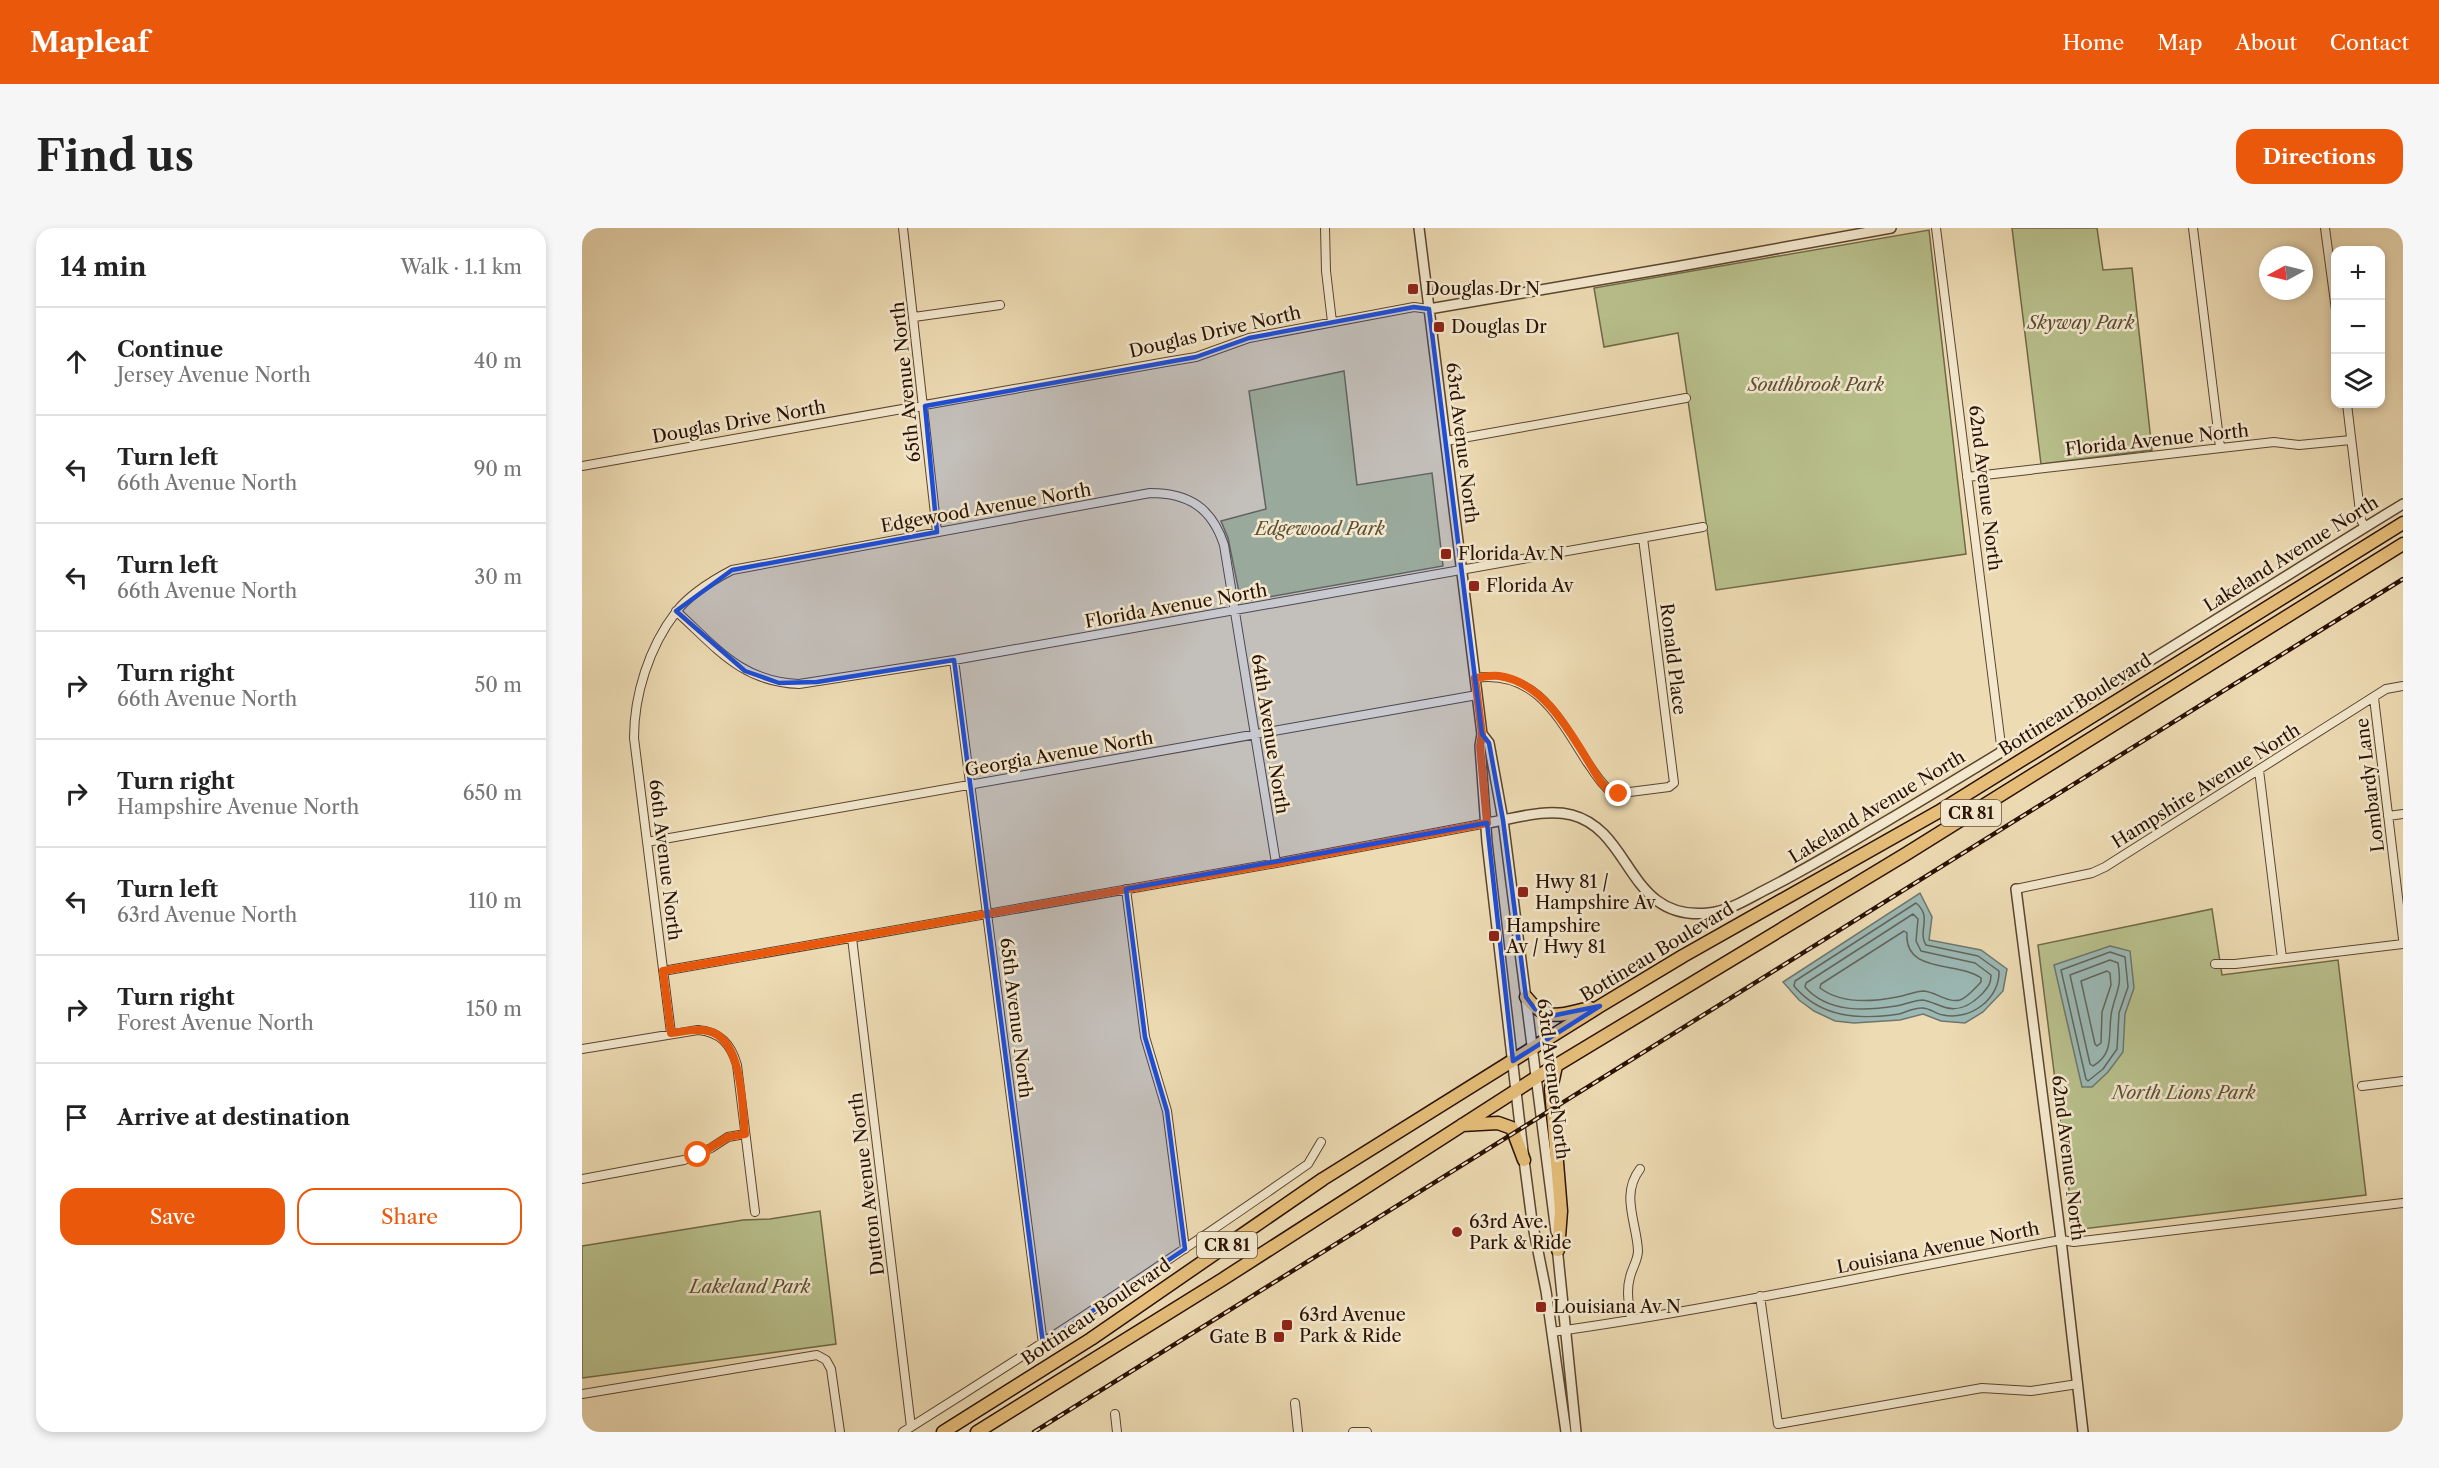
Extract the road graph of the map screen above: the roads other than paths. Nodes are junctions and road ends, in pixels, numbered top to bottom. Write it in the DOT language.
graph roads {
  1 [pos="903,228"];
  2 [pos="1325,228"];
  3 [pos="1419,228"];
  4 [pos="1891,228"];
  5 [pos="1935,228"];
  6 [pos="2193,228"];
  7 [pos="2325,228"];
  8 [pos="2335,300"];
  9 [pos="1000,305"];
  10 [pos="1429,309"];
  11 [pos="914,318"];
  12 [pos="1332,322"];
  13 [pos="1686,398"];
  14 [pos="925,406"];
  15 [pos="2347,408"];
  16 [pos="2351,440"];
  17 [pos="1446,441"];
  18 [pos="2220,447"];
  19 [pos="582,466"];
  20 [pos="1967,477"];
  21 [pos="2403,504"];
  22 [pos="2403,523"];
  23 [pos="1703,527"];
  24 [pos="2365,527"];
  25 [pos="937,532"];
  26 [pos="1642,538"];
  27 [pos="2403,544"];
  28 [pos="1462,571"];
  29 [pos="676,611"];
  30 [pos="1235,611"];
  31 [pos="954,660"];
  32 [pos="1475,678"];
  33 [pos="2403,686"];
  34 [pos="1477,695"];
  35 [pos="2374,698"];
  36 [pos="1255,734"];
  37 [pos="1482,734"];
  38 [pos="2002,753"];
  39 [pos="2259,770"];
  40 [pos="971,785"];
  41 [pos="2403,814"];
  42 [pos="2388,816"];
  43 [pos="1503,820"];
  44 [pos="1487,823"];
  45 [pos="647,842"];
  46 [pos="1276,863"];
  47 [pos="1126,889"];
  48 [pos="2016,890"];
  49 [pos="987,914"];
  50 [pos="852,938"];
  51 [pos="2403,942"];
  52 [pos="2282,958"];
  53 [pos="2216,964"];
  54 [pos="663,971"];
  55 [pos="1526,998"];
  56 [pos="1600,1006"];
  57 [pos="671,1033"];
  58 [pos="582,1049"];
  59 [pos="1533,1049"];
  60 [pos="1513,1061"];
  61 [pos="1556,1066"];
  62 [pos="1537,1077"];
  63 [pos="2403,1081"];
  64 [pos="2362,1086"];
  65 [pos="1516,1091"];
  66 [pos="1461,1125"];
  67 [pos="745,1134"];
  68 [pos="1321,1142"];
  69 [pos="1524,1160"];
  70 [pos="1640,1169"];
  71 [pos="582,1179"];
  72 [pos="2403,1203"];
  73 [pos="755,1212"];
  74 [pos="2061,1240"];
  75 [pos="1185,1249"];
  76 [pos="1558,1250"];
  77 [pos="1760,1296"];
  78 [pos="1631,1319"];
  79 [pos="1566,1330"];
  80 [pos="1552,1332"];
  81 [pos="1043,1344"];
  82 [pos="2078,1384"];
  83 [pos="582,1394"];
  84 [pos="1295,1402"];
  85 [pos="1115,1414"];
  86 [pos="911,1427"];
  87 [pos="840,1432"];
  88 [pos="903,1432"];
  89 [pos="943,1432"];
  90 [pos="977,1432"];
  91 [pos="1117,1432"];
  92 [pos="1298,1432"];
  93 [pos="1353,1432"];
  94 [pos="1367,1432"];
  95 [pos="1566,1432"];
  96 [pos="1576,1432"];
  97 [pos="2083,1432"];
  1 -- 11 [label="street, 65th Avenue North"];
  2 -- 12 [label="street"];
  3 -- 10 [label="street, 63rd Avenue North"];
  4 -- 10 [label="street, Douglas Drive North"];
  5 -- 20 [label="street, 62nd Avenue North"];
  6 -- 18 [label="street"];
  7 -- 8 [label="street"];
  9 -- 11 [label="street"];
  10 -- 12 [label="street, Douglas Drive North"];
  10 -- 17 [label="street, 63rd Avenue North"];
  11 -- 14 [label="street, 65th Avenue North"];
  12 -- 14 [label="street, Douglas Drive North"];
  13 -- 17 [label="street"];
  14 -- 19 [label="street, Douglas Drive North"];
  14 -- 25 [label="street, 65th Avenue North"];
  15 -- 16 [label="street"];
  16 -- 18 [label="street, Florida Avenue North"];
  16 -- 24 [label="street"];
  17 -- 28 [label="street, 63rd Avenue North"];
  18 -- 20 [label="street, Florida Avenue North"];
  20 -- 38 [label="street, 62nd Avenue North"];
  21 -- 24 [label="street, Lakeland Avenue North"];
  22 -- 56 [label="highway, Bottineau Boulevard / CR 81"];
  23 -- 26 [label="street, Florida Avenue North"];
  24 -- 38 [label="street, Lakeland Avenue North"];
  25 -- 29 [label="street, Edgewood Avenue North"];
  25 -- 30 [label="street, Edgewood Avenue North"];
  26 -- 28 [label="street, Florida Avenue North"];
  26 -- 32 [label="street, Ronald Place"];
  27 -- 61 [label="highway, Bottineau Boulevard / CR 81"];
  28 -- 30 [label="street, Florida Avenue North"];
  28 -- 32 [label="street, 63rd Avenue North"];
  29 -- 31 [label="street, Florida Avenue North"];
  29 -- 45 [label="street, 66th Avenue North"];
  30 -- 31 [label="street, Florida Avenue North"];
  30 -- 36 [label="street, 64th Avenue North"];
  31 -- 40 [label="street, 65th Avenue North"];
  32 -- 34 [label="street, 63rd Avenue North"];
  33 -- 35 [label="street, Hampshire Avenue North"];
  34 -- 36 [label="street, Georgia Avenue North"];
  34 -- 37 [label="street, 63rd Avenue North"];
  35 -- 39 [label="street, Hampshire Avenue North"];
  35 -- 42 [label="street, Lombardy Lane"];
  36 -- 40 [label="street, Georgia Avenue North"];
  36 -- 46 [label="street, 64th Avenue North"];
  37 -- 43 [label="street, 63rd Avenue North"];
  37 -- 44 [label="street, 63rd Avenue North"];
  38 -- 43 [label="street, Lakeland Avenue North"];
  39 -- 48 [label="street, Hampshire Avenue North"];
  39 -- 52 [label="street"];
  40 -- 45 [label="street, Georgia Avenue North"];
  40 -- 49 [label="street, 65th Avenue North"];
  41 -- 42 [label="street"];
  42 -- 51 [label="street, Lombardy Lane"];
  43 -- 44 [label="street, Lakeland Avenue North"];
  43 -- 55 [label="street, 63rd Avenue North"];
  44 -- 46 [label="street"];
  44 -- 60 [label="street, 63rd Avenue North"];
  45 -- 54 [label="street, 66th Avenue North"];
  46 -- 47 [label="street"];
  47 -- 49 [label="street"];
  47 -- 75 [label="street"];
  48 -- 74 [label="street, 62nd Avenue North"];
  49 -- 50 [label="street"];
  49 -- 81 [label="street, 65th Avenue North"];
  50 -- 54 [label="street"];
  50 -- 86 [label="street, Dutton Avenue North"];
  51 -- 52 [label="street"];
  52 -- 53 [label="street"];
  54 -- 57 [label="street, 66th Avenue North"];
  55 -- 56 [label="highway"];
  55 -- 59 [label="street, 63rd Avenue North"];
  56 -- 59 [label="highway, Bottineau Boulevard / CR 81"];
  57 -- 58 [label="street"];
  57 -- 67 [label="street"];
  59 -- 60 [label="highway, Bottineau Boulevard / CR 81"];
  59 -- 62 [label="street, 63rd Avenue North"];
  60 -- 65 [label="street, 63rd Avenue North"];
  60 -- 89 [label="highway, Bottineau Boulevard / CR 81"];
  61 -- 62 [label="highway, Bottineau Boulevard / CR 81"];
  61 -- 76 [label="highway"];
  62 -- 65 [label="highway, Bottineau Boulevard / CR 81"];
  62 -- 76 [label="street, 63rd Avenue North"];
  63 -- 64 [label="street"];
  65 -- 66 [label="highway, Bottineau Boulevard / CR 81"];
  65 -- 69 [label="street, 63rd Avenue North"];
  66 -- 69 [label="highway"];
  66 -- 90 [label="highway, Bottineau Boulevard / CR 81"];
  67 -- 71 [label="street"];
  67 -- 73 [label="street"];
  68 -- 75 [label="street"];
  69 -- 80 [label="street, 63rd Avenue North"];
  70 -- 78 [label="street"];
  72 -- 74 [label="street, Louisiana Avenue North"];
  74 -- 77 [label="street, Louisiana Avenue North"];
  74 -- 82 [label="street, 62nd Avenue North"];
  75 -- 81 [label="street"];
  76 -- 79 [label="street, 63rd Avenue North"];
  77 -- 78 [label="street, Louisiana Avenue North"];
  77 -- 82 [label="street"];
  78 -- 79 [label="street, Louisiana Avenue North"];
  79 -- 80 [label="street, Louisiana Avenue North"];
  79 -- 96 [label="street, 63rd Avenue North"];
  80 -- 95 [label="street, 63rd Avenue North"];
  81 -- 86 [label="street"];
  82 -- 97 [label="street, 62nd Avenue North"];
  83 -- 87 [label="street"];
  84 -- 92 [label="street"];
  85 -- 91 [label="street"];
  86 -- 88 [label="street"];
  93 -- 94 [label="street"];
}
